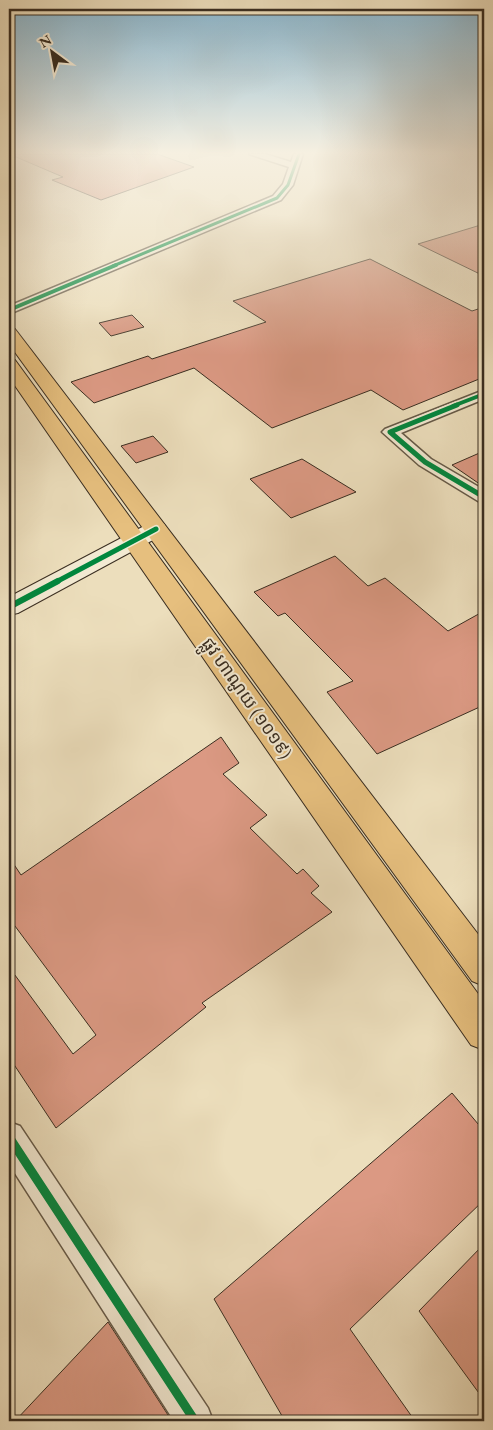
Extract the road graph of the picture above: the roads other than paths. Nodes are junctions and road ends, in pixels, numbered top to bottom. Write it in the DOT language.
graph roads {
  1 [pos="223,221"];
  2 [pos="9,310"];
  3 [pos="9,333"];
  4 [pos="9,364"];
  5 [pos="484,394"];
  6 [pos="484,497"];
  7 [pos="145,534"];
  8 [pos="9,607"];
  9 [pos="484,969"];
  10 [pos="484,1032"];
  11 [pos="9,1137"];
  12 [pos="195,1421"];
  1 -- 2 [label="street"];
  3 -- 7 [label="main road, ផ្លូវ ហាណូយ (១០១៩)"];
  4 -- 7 [label="main road, ផ្លូវ ហាណូយ (១០១៩)"];
  5 -- 6 [label="street"];
  7 -- 8 [label="street"];
  7 -- 9 [label="main road, ផ្លូវ ហាណូយ (១០១៩)"];
  7 -- 10 [label="main road, ផ្លូវ ហាណូយ (១០១៩)"];
  11 -- 12 [label="street"];
}
